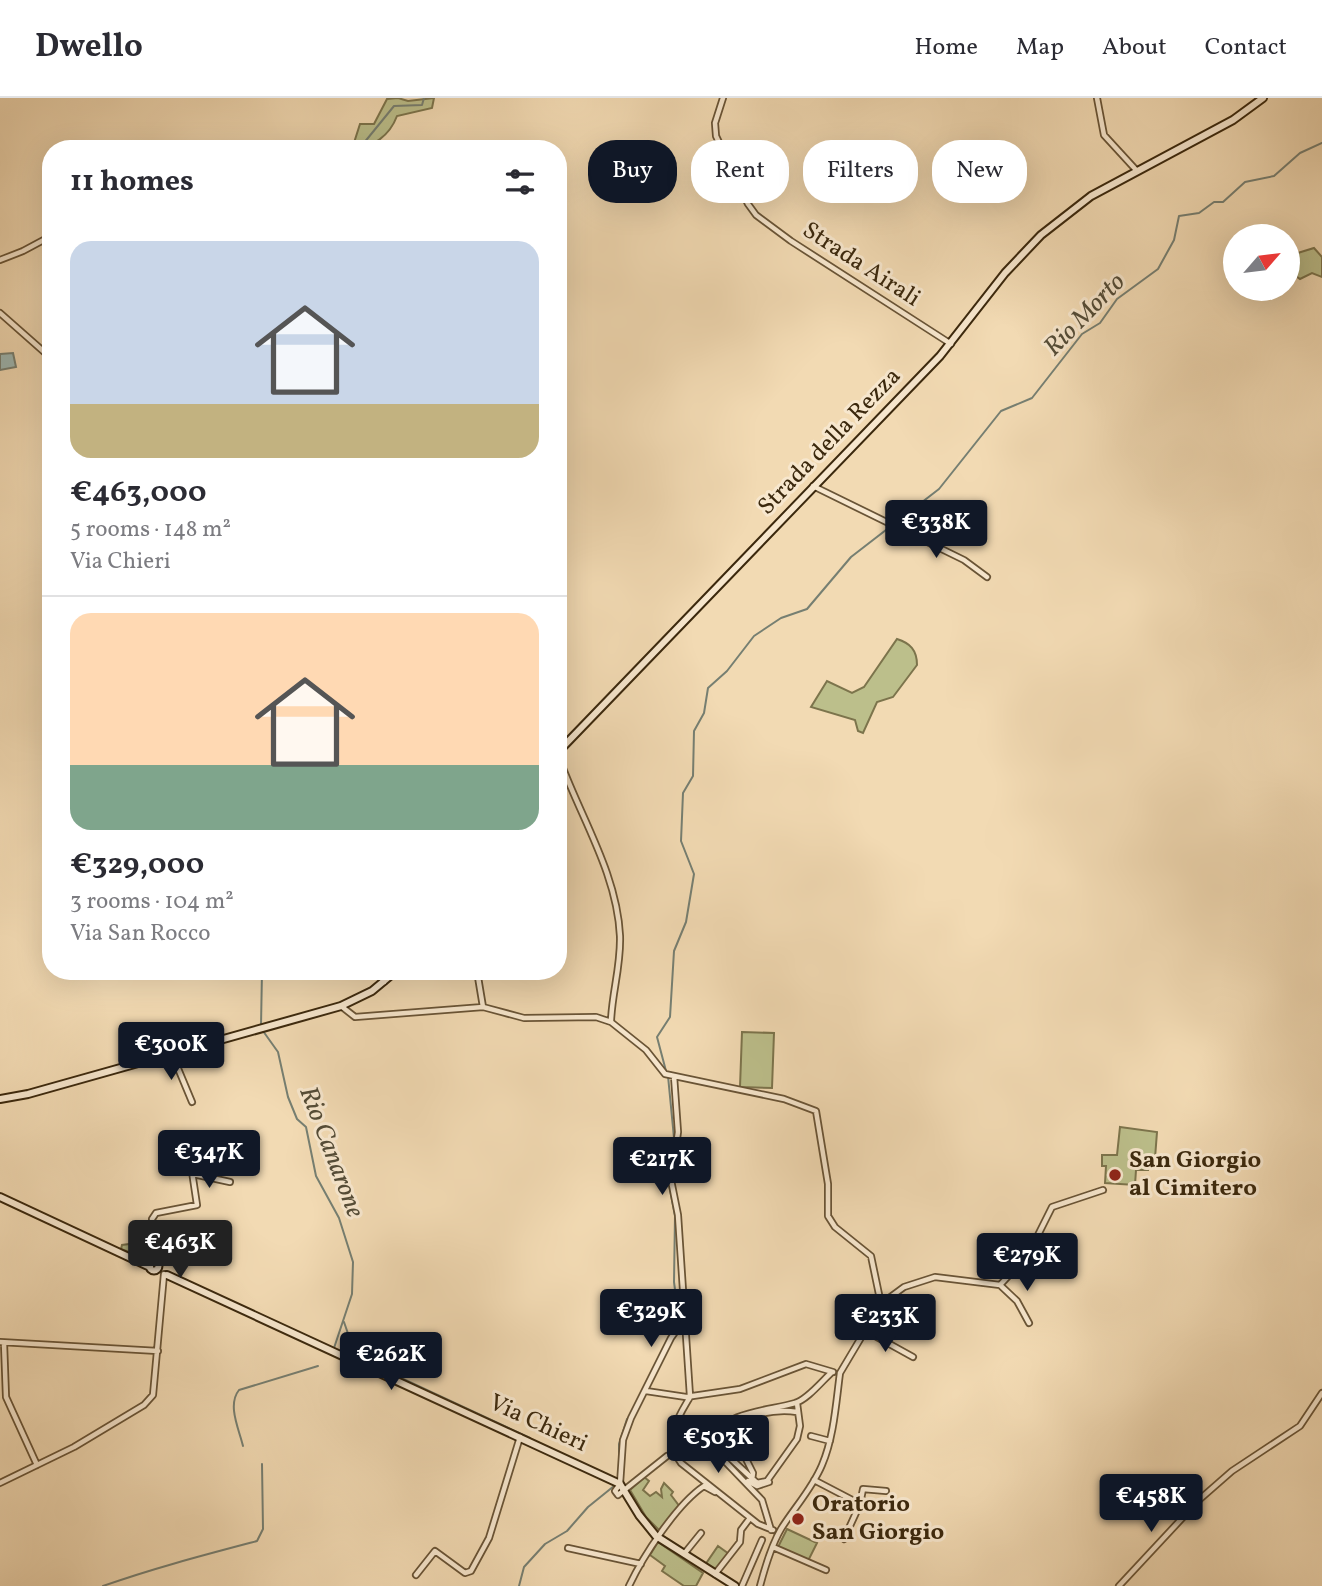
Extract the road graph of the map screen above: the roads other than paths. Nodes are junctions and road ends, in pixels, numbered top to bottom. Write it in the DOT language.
graph roads {
  1 [pos="723,98"];
  2 [pos="1097,98"];
  3 [pos="1263,98"];
  4 [pos="1136,171"];
  5 [pos="42,241"];
  6 [pos="0,260"];
  7 [pos="0,313"];
  8 [pos="951,344"];
  9 [pos="42,350"];
  10 [pos="812,486"];
  11 [pos="987,577"];
  12 [pos="567,744"];
  13 [pos="567,780"];
  14 [pos="384,980"];
  15 [pos="387,980"];
  16 [pos="478,980"];
  17 [pos="384,983"];
  18 [pos="341,1006"];
  19 [pos="483,1007"];
  20 [pos="611,1022"];
  21 [pos="172,1055"];
  22 [pos="669,1075"];
  23 [pos="0,1099"];
  24 [pos="192,1102"];
  25 [pos="191,1165"];
  26 [pos="192,1174"];
  27 [pos="230,1182"];
  28 [pos="1103,1190"];
  29 [pos="0,1197"];
  30 [pos="205,1237"];
  31 [pos="155,1245"];
  32 [pos="154,1264"];
  33 [pos="167,1275"];
  34 [pos="1000,1285"];
  35 [pos="881,1304"];
  36 [pos="683,1317"];
  37 [pos="1029,1323"];
  38 [pos="866,1331"];
  39 [pos="675,1333"];
  40 [pos="686,1334"];
  41 [pos="2,1343"];
  42 [pos="158,1351"];
  43 [pos="913,1357"];
  44 [pos="832,1372"];
  45 [pos="840,1373"];
  46 [pos="646,1391"];
  47 [pos="1322,1393"];
  48 [pos="690,1396"];
  49 [pos="797,1403"];
  50 [pos="797,1412"];
  51 [pos="811,1436"];
  52 [pos="520,1437"];
  53 [pos="830,1441"];
  54 [pos="749,1450"];
  55 [pos="667,1457"];
  56 [pos="37,1465"];
  57 [pos="781,1469"];
  58 [pos="738,1476"];
  59 [pos="752,1480"];
  60 [pos="814,1480"];
  61 [pos="0,1483"];
  62 [pos="621,1484"];
  63 [pos="625,1491"];
  64 [pos="886,1491"];
  65 [pos="755,1493"];
  66 [pos="764,1498"];
  67 [pos="860,1504"];
  68 [pos="735,1506"];
  69 [pos="750,1517"];
  70 [pos="771,1530"];
  71 [pos="780,1530"];
  72 [pos="701,1532"];
  73 [pos="659,1538"];
  74 [pos="844,1539"];
  75 [pos="762,1540"];
  76 [pos="774,1547"];
  77 [pos="568,1548"];
  78 [pos="683,1554"];
  79 [pos="641,1564"];
  80 [pos="826,1570"];
  81 [pos="714,1575"];
  82 [pos="416,1576"];
  83 [pos="629,1586"];
  84 [pos="735,1586"];
  85 [pos="742,1586"];
  86 [pos="761,1586"];
  87 [pos="1119,1586"];
  1 -- 8 [label="street, Strada Airali"];
  2 -- 4 [label="street"];
  3 -- 4 [label="main road, Strada della Rezza"];
  4 -- 8 [label="main road, Strada della Rezza"];
  5 -- 6 [label="street"];
  7 -- 9 [label="street"];
  8 -- 10 [label="main road, Strada della Rezza"];
  10 -- 11 [label="street"];
  10 -- 12 [label="main road, Strada della Rezza"];
  13 -- 20 [label="street"];
  14 -- 17 [label="street"];
  15 -- 17 [label="main road"];
  16 -- 19 [label="street"];
  17 -- 18 [label="main road"];
  18 -- 19 [label="street"];
  18 -- 21 [label="main road"];
  19 -- 20 [label="street"];
  20 -- 22 [label="street"];
  21 -- 23 [label="main road"];
  21 -- 24 [label="street"];
  22 -- 35 [label="street"];
  22 -- 36 [label="street"];
  25 -- 26 [label="street"];
  26 -- 27 [label="street"];
  26 -- 31 [label="street"];
  28 -- 34 [label="street"];
  29 -- 32 [label="main road, Via Chieri"];
  30 -- 31 [label="street"];
  31 -- 32 [label="street"];
  32 -- 33 [label="main road, Via Chieri"];
  33 -- 42 [label="street"];
  33 -- 52 [label="main road, Via Chieri"];
  34 -- 35 [label="street"];
  34 -- 37 [label="street"];
  35 -- 38 [label="street"];
  36 -- 39 [label="street"];
  36 -- 40 [label="street"];
  38 -- 43 [label="street"];
  38 -- 45 [label="street"];
  39 -- 40 [label="street"];
  39 -- 46 [label="street"];
  40 -- 48 [label="street"];
  41 -- 42 [label="street"];
  41 -- 56 [label="street"];
  42 -- 56 [label="street"];
  44 -- 45 [label="street"];
  44 -- 48 [label="street"];
  44 -- 49 [label="street"];
  45 -- 53 [label="street"];
  46 -- 48 [label="street"];
  46 -- 62 [label="street"];
  47 -- 87 [label="street"];
  48 -- 68 [label="street"];
  49 -- 50 [label="street"];
  49 -- 58 [label="street"];
  50 -- 59 [label="street"];
  50 -- 59 [label="street"];
  51 -- 53 [label="street"];
  52 -- 62 [label="main road, Via Chieri"];
  52 -- 82 [label="street"];
  53 -- 60 [label="street"];
  54 -- 59 [label="street"];
  55 -- 63 [label="street"];
  56 -- 61 [label="street"];
  57 -- 58 [label="street"];
  58 -- 65 [label="street"];
  60 -- 67 [label="street"];
  60 -- 71 [label="street"];
  62 -- 63 [label="main road"];
  63 -- 73 [label="main road"];
  64 -- 67 [label="street"];
  65 -- 66 [label="street"];
  65 -- 70 [label="street"];
  67 -- 74 [label="street"];
  68 -- 69 [label="street"];
  68 -- 73 [label="street"];
  69 -- 70 [label="street"];
  69 -- 81 [label="street"];
  70 -- 71 [label="street"];
  71 -- 76 [label="street"];
  72 -- 78 [label="street"];
  73 -- 78 [label="main road"];
  73 -- 79 [label="street"];
  75 -- 85 [label="street"];
  76 -- 80 [label="street"];
  76 -- 86 [label="street"];
  77 -- 79 [label="street"];
  78 -- 81 [label="main road"];
  79 -- 83 [label="street"];
  81 -- 84 [label="main road"];
}
